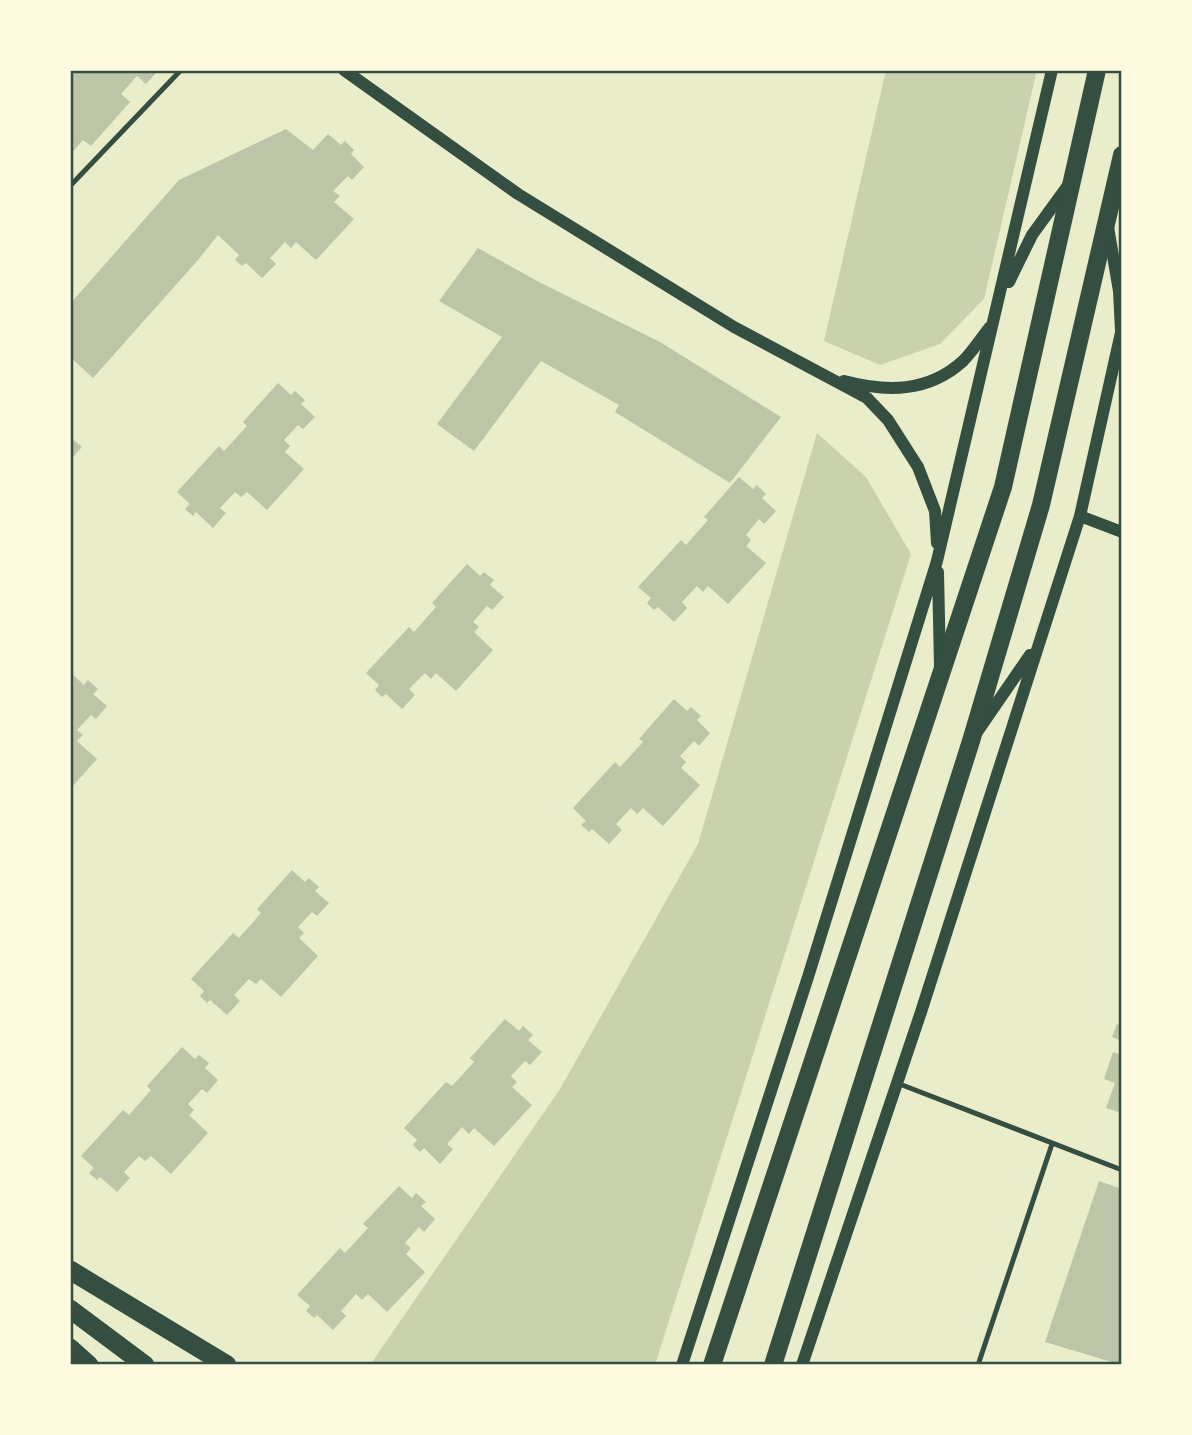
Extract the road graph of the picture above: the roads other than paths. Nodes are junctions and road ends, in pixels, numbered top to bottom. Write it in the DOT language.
graph roads {
  1 [pos="181,70"];
  2 [pos="344,70"];
  3 [pos="1052,70"];
  4 [pos="1097,70"];
  5 [pos="1122,155"];
  6 [pos="1073,178"];
  7 [pos="70,186"];
  8 [pos="1107,221"];
  9 [pos="999,302"];
  10 [pos="994,321"];
  11 [pos="1122,329"];
  12 [pos="823,375"];
  13 [pos="1080,516"];
  14 [pos="1122,532"];
  15 [pos="937,561"];
  16 [pos="1040,640"];
  17 [pos="940,678"];
  18 [pos="971,741"];
  19 [pos="897,1083"];
  20 [pos="1052,1144"];
  21 [pos="1122,1170"];
  22 [pos="70,1270"];
  23 [pos="70,1309"];
  24 [pos="70,1348"];
  25 [pos="89,1365"];
  26 [pos="145,1365"];
  27 [pos="227,1365"];
  28 [pos="682,1365"];
  29 [pos="712,1365"];
  30 [pos="773,1365"];
  31 [pos="802,1365"];
  32 [pos="978,1365"];
  1 -- 7 [label="lane"];
  2 -- 12 [label="street"];
  3 -- 9 [label="street"];
  4 -- 6 [label="main road"];
  5 -- 8 [label="main road"];
  6 -- 9 [label="street"];
  6 -- 17 [label="main road"];
  8 -- 11 [label="street"];
  8 -- 18 [label="main road"];
  9 -- 10 [label="street"];
  10 -- 12 [label="street"];
  10 -- 15 [label="street"];
  11 -- 13 [label="street"];
  12 -- 15 [label="street"];
  13 -- 14 [label="street"];
  13 -- 16 [label="street"];
  15 -- 17 [label="street"];
  15 -- 28 [label="street"];
  16 -- 18 [label="street"];
  16 -- 19 [label="street"];
  17 -- 29 [label="main road"];
  18 -- 30 [label="main road"];
  19 -- 20 [label="lane"];
  19 -- 31 [label="street"];
  20 -- 21 [label="lane"];
  20 -- 32 [label="lane"];
  22 -- 27 [label="highway"];
  23 -- 26 [label="highway"];
  24 -- 25 [label="highway"];
}
